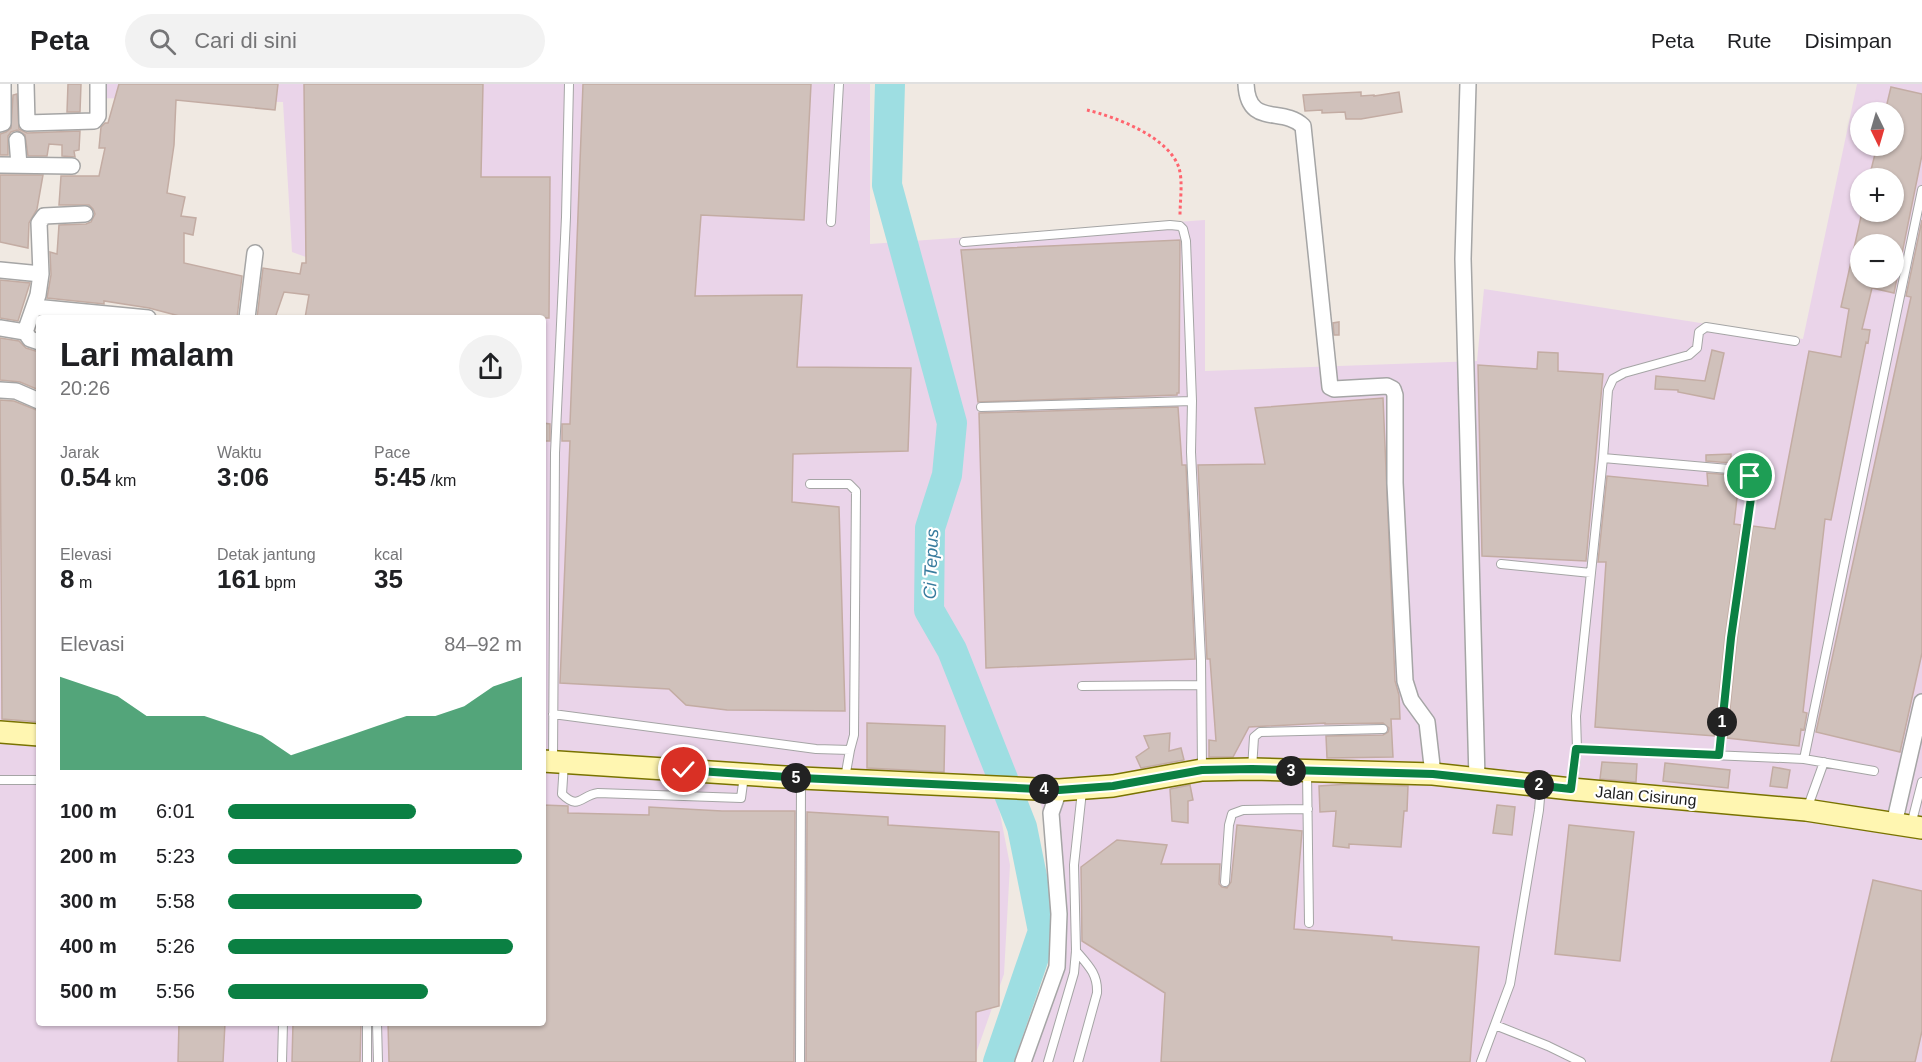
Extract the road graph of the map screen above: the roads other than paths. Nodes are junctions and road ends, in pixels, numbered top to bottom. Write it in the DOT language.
graph roads {
  1 [pos="3,84"];
  2 [pos="26,84"];
  3 [pos="98,84"];
  4 [pos="569,84"];
  5 [pos="838,84"];
  6 [pos="1246,84"];
  7 [pos="1468,84"];
  8 [pos="0,124"];
  9 [pos="17,140"];
  10 [pos="0,165"];
  11 [pos="19,165"];
  12 [pos="72,166"];
  13 [pos="1922,190"];
  14 [pos="85,214"];
  15 [pos="831,222"];
  16 [pos="964,242"];
  17 [pos="255,254"];
  18 [pos="0,270"];
  19 [pos="41,274"];
  20 [pos="34,307"];
  21 [pos="117,315"];
  22 [pos="247,315"];
  23 [pos="0,328"];
  24 [pos="25,332"];
  25 [pos="36,341"];
  26 [pos="1795,341"];
  27 [pos="0,390"];
  28 [pos="36,400"];
  29 [pos="1192,401"];
  30 [pos="981,407"];
  31 [pos="1603,458"];
  32 [pos="810,484"];
  33 [pos="1501,564"];
  34 [pos="1591,573"];
  35 [pos="1201,685"];
  36 [pos="1082,686"];
  37 [pos="1922,702"];
  38 [pos="554,714"];
  39 [pos="1383,729"];
  40 [pos="0,732"];
  41 [pos="36,735"];
  42 [pos="1576,749"];
  43 [pos="850,750"];
  44 [pos="1719,755"];
  45 [pos="1804,759"];
  46 [pos="553,761"];
  47 [pos="1824,762"];
  48 [pos="1252,769"];
  49 [pos="1202,770"];
  50 [pos="1307,771"];
  51 [pos="1875,771"];
  52 [pos="744,774"];
  53 [pos="1433,774"];
  54 [pos="801,778"];
  55 [pos="845,779"];
  56 [pos="1476,779"];
  57 [pos="0,780"];
  58 [pos="36,780"];
  59 [pos="1922,782"];
  60 [pos="1541,786"];
  61 [pos="1082,789"];
  62 [pos="1571,789"];
  63 [pos="1059,790"];
  64 [pos="1308,809"];
  65 [pos="1806,810"];
  66 [pos="1909,826"];
  67 [pos="1225,882"];
  68 [pos="1309,923"];
  69 [pos="1076,951"];
  70 [pos="1495,1025"];
  71 [pos="283,1026"];
  72 [pos="367,1026"];
  73 [pos="377,1026"];
  74 [pos="282,1062"];
  75 [pos="367,1062"];
  76 [pos="378,1062"];
  77 [pos="800,1062"];
  78 [pos="1023,1062"];
  79 [pos="1048,1062"];
  80 [pos="1078,1062"];
  81 [pos="1481,1062"];
  82 [pos="1581,1062"];
  1 -- 8 [label="street"];
  2 -- 3 [label="street"];
  4 -- 38 [label="lane"];
  5 -- 15 [label="lane"];
  6 -- 53 [label="street"];
  7 -- 56 [label="street"];
  9 -- 11 [label="street"];
  10 -- 11 [label="street"];
  11 -- 12 [label="street"];
  13 -- 45 [label="lane"];
  14 -- 19 [label="street"];
  16 -- 29 [label="lane"];
  17 -- 22 [label="street"];
  18 -- 19 [label="street"];
  19 -- 20 [label="street"];
  20 -- 21 [label="street"];
  20 -- 24 [label="street"];
  23 -- 24 [label="street"];
  24 -- 25 [label="street"];
  26 -- 31 [label="lane"];
  27 -- 28 [label="street"];
  29 -- 30 [label="lane"];
  29 -- 35 [label="lane"];
  31 -- 34 [label="lane"];
  31 -- 44 [label="lane"];
  32 -- 43 [label="lane"];
  33 -- 34 [label="lane"];
  34 -- 42 [label="lane"];
  35 -- 36 [label="lane"];
  35 -- 49 [label="lane"];
  37 -- 66 [label="street"];
  38 -- 43 [label="lane"];
  38 -- 46 [label="lane"];
  39 -- 48 [label="lane"];
  40 -- 41 [label="main road"];
  42 -- 44 [label="lane"];
  42 -- 62 [label="lane"];
  43 -- 55 [label="lane"];
  44 -- 45 [label="lane"];
  45 -- 47 [label="lane"];
  46 -- 52 [label="main road, Jalan Cisirung"];
  46 -- 52 [label="lane"];
  47 -- 51 [label="lane"];
  47 -- 65 [label="lane"];
  48 -- 49 [label="main road, Jalan Cisirung"];
  48 -- 50 [label="main road, Jalan Cisirung"];
  49 -- 61 [label="main road, Jalan Cisirung"];
  50 -- 53 [label="main road, Jalan Cisirung"];
  50 -- 64 [label="lane"];
  52 -- 54 [label="main road, Jalan Cisirung"];
  53 -- 56 [label="main road, Jalan Cisirung"];
  54 -- 55 [label="main road, Jalan Cisirung"];
  54 -- 77 [label="lane"];
  55 -- 63 [label="main road, Jalan Cisirung"];
  56 -- 60 [label="main road, Jalan Cisirung"];
  57 -- 58 [label="lane"];
  59 -- 66 [label="lane"];
  60 -- 62 [label="main road, Jalan Cisirung"];
  60 -- 70 [label="lane"];
  61 -- 63 [label="main road, Jalan Cisirung"];
  61 -- 69 [label="lane"];
  62 -- 65 [label="main road, Jalan Cisirung"];
  63 -- 78 [label="street"];
  64 -- 67 [label="lane"];
  64 -- 68 [label="lane"];
  65 -- 66 [label="main road, Jalan Cisirung"];
  69 -- 79 [label="lane"];
  69 -- 80 [label="lane"];
  70 -- 81 [label="lane"];
  70 -- 82 [label="lane"];
  71 -- 74 [label="lane"];
  72 -- 75 [label="lane"];
  73 -- 76 [label="lane"];
}
